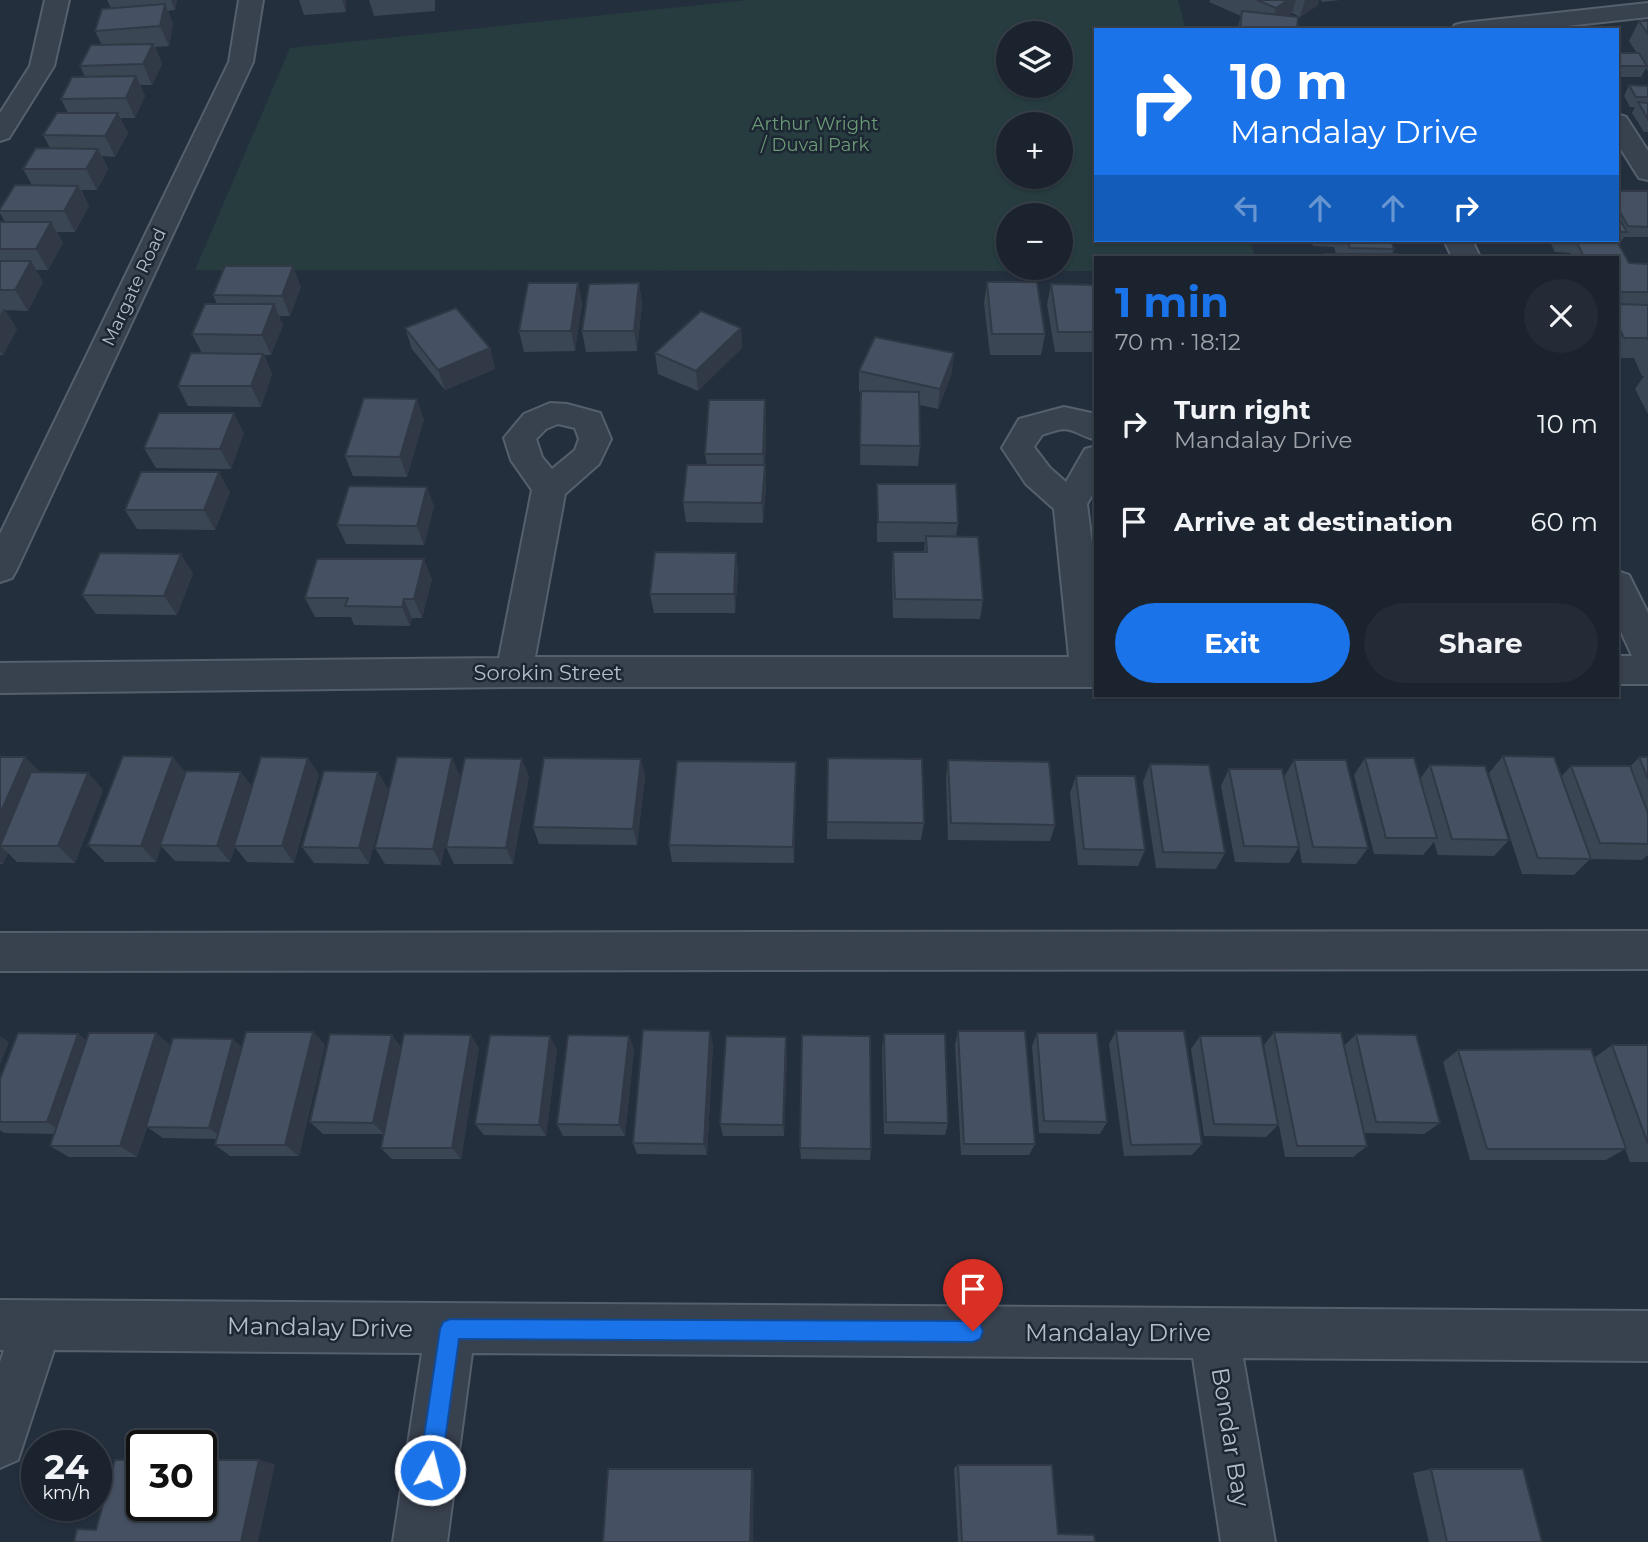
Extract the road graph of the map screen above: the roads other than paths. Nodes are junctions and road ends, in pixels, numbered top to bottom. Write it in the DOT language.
graph roads {
  1 [pos="57,0"];
  2 [pos="251,0"];
  3 [pos="1648,10"];
  4 [pos="1554,25"];
  5 [pos="1499,28"];
  6 [pos="1619,125"];
  7 [pos="0,133"];
  8 [pos="1648,172"];
  9 [pos="1094,427"];
  10 [pos="1094,461"];
  11 [pos="549,489"];
  12 [pos="1070,504"];
  13 [pos="0,569"];
  14 [pos="1619,588"];
  15 [pos="1648,652"];
  16 [pos="1619,670"];
  17 [pos="1648,670"];
  18 [pos="514,672"];
  19 [pos="1092,672"];
  20 [pos="0,678"];
  21 [pos="1648,950"];
  22 [pos="0,952"];
  23 [pos="18,1325"];
  24 [pos="450,1329"];
  25 [pos="1214,1333"];
  26 [pos="1644,1346"];
  27 [pos="0,1442"];
  28 [pos="420,1542"];
  29 [pos="1248,1542"];
  1 -- 7 [label="street"];
  2 -- 13 [label="street, Margate Road"];
  3 -- 4 [label="street"];
  4 -- 5 [label="street"];
  6 -- 8 [label="street"];
  9 -- 12 [label="street"];
  10 -- 12 [label="street"];
  11 -- 18 [label="street"];
  12 -- 19 [label="street"];
  14 -- 15 [label="street"];
  16 -- 17 [label="street"];
  18 -- 19 [label="street, Sorokin Street"];
  18 -- 20 [label="street, Sorokin Street"];
  21 -- 22 [label="street"];
  23 -- 24 [label="street, Mandalay Drive"];
  23 -- 27 [label="street"];
  24 -- 25 [label="street, Mandalay Drive"];
  24 -- 28 [label="street"];
  25 -- 26 [label="street, Mandalay Drive"];
  25 -- 29 [label="street, Bondar Bay"];
}
